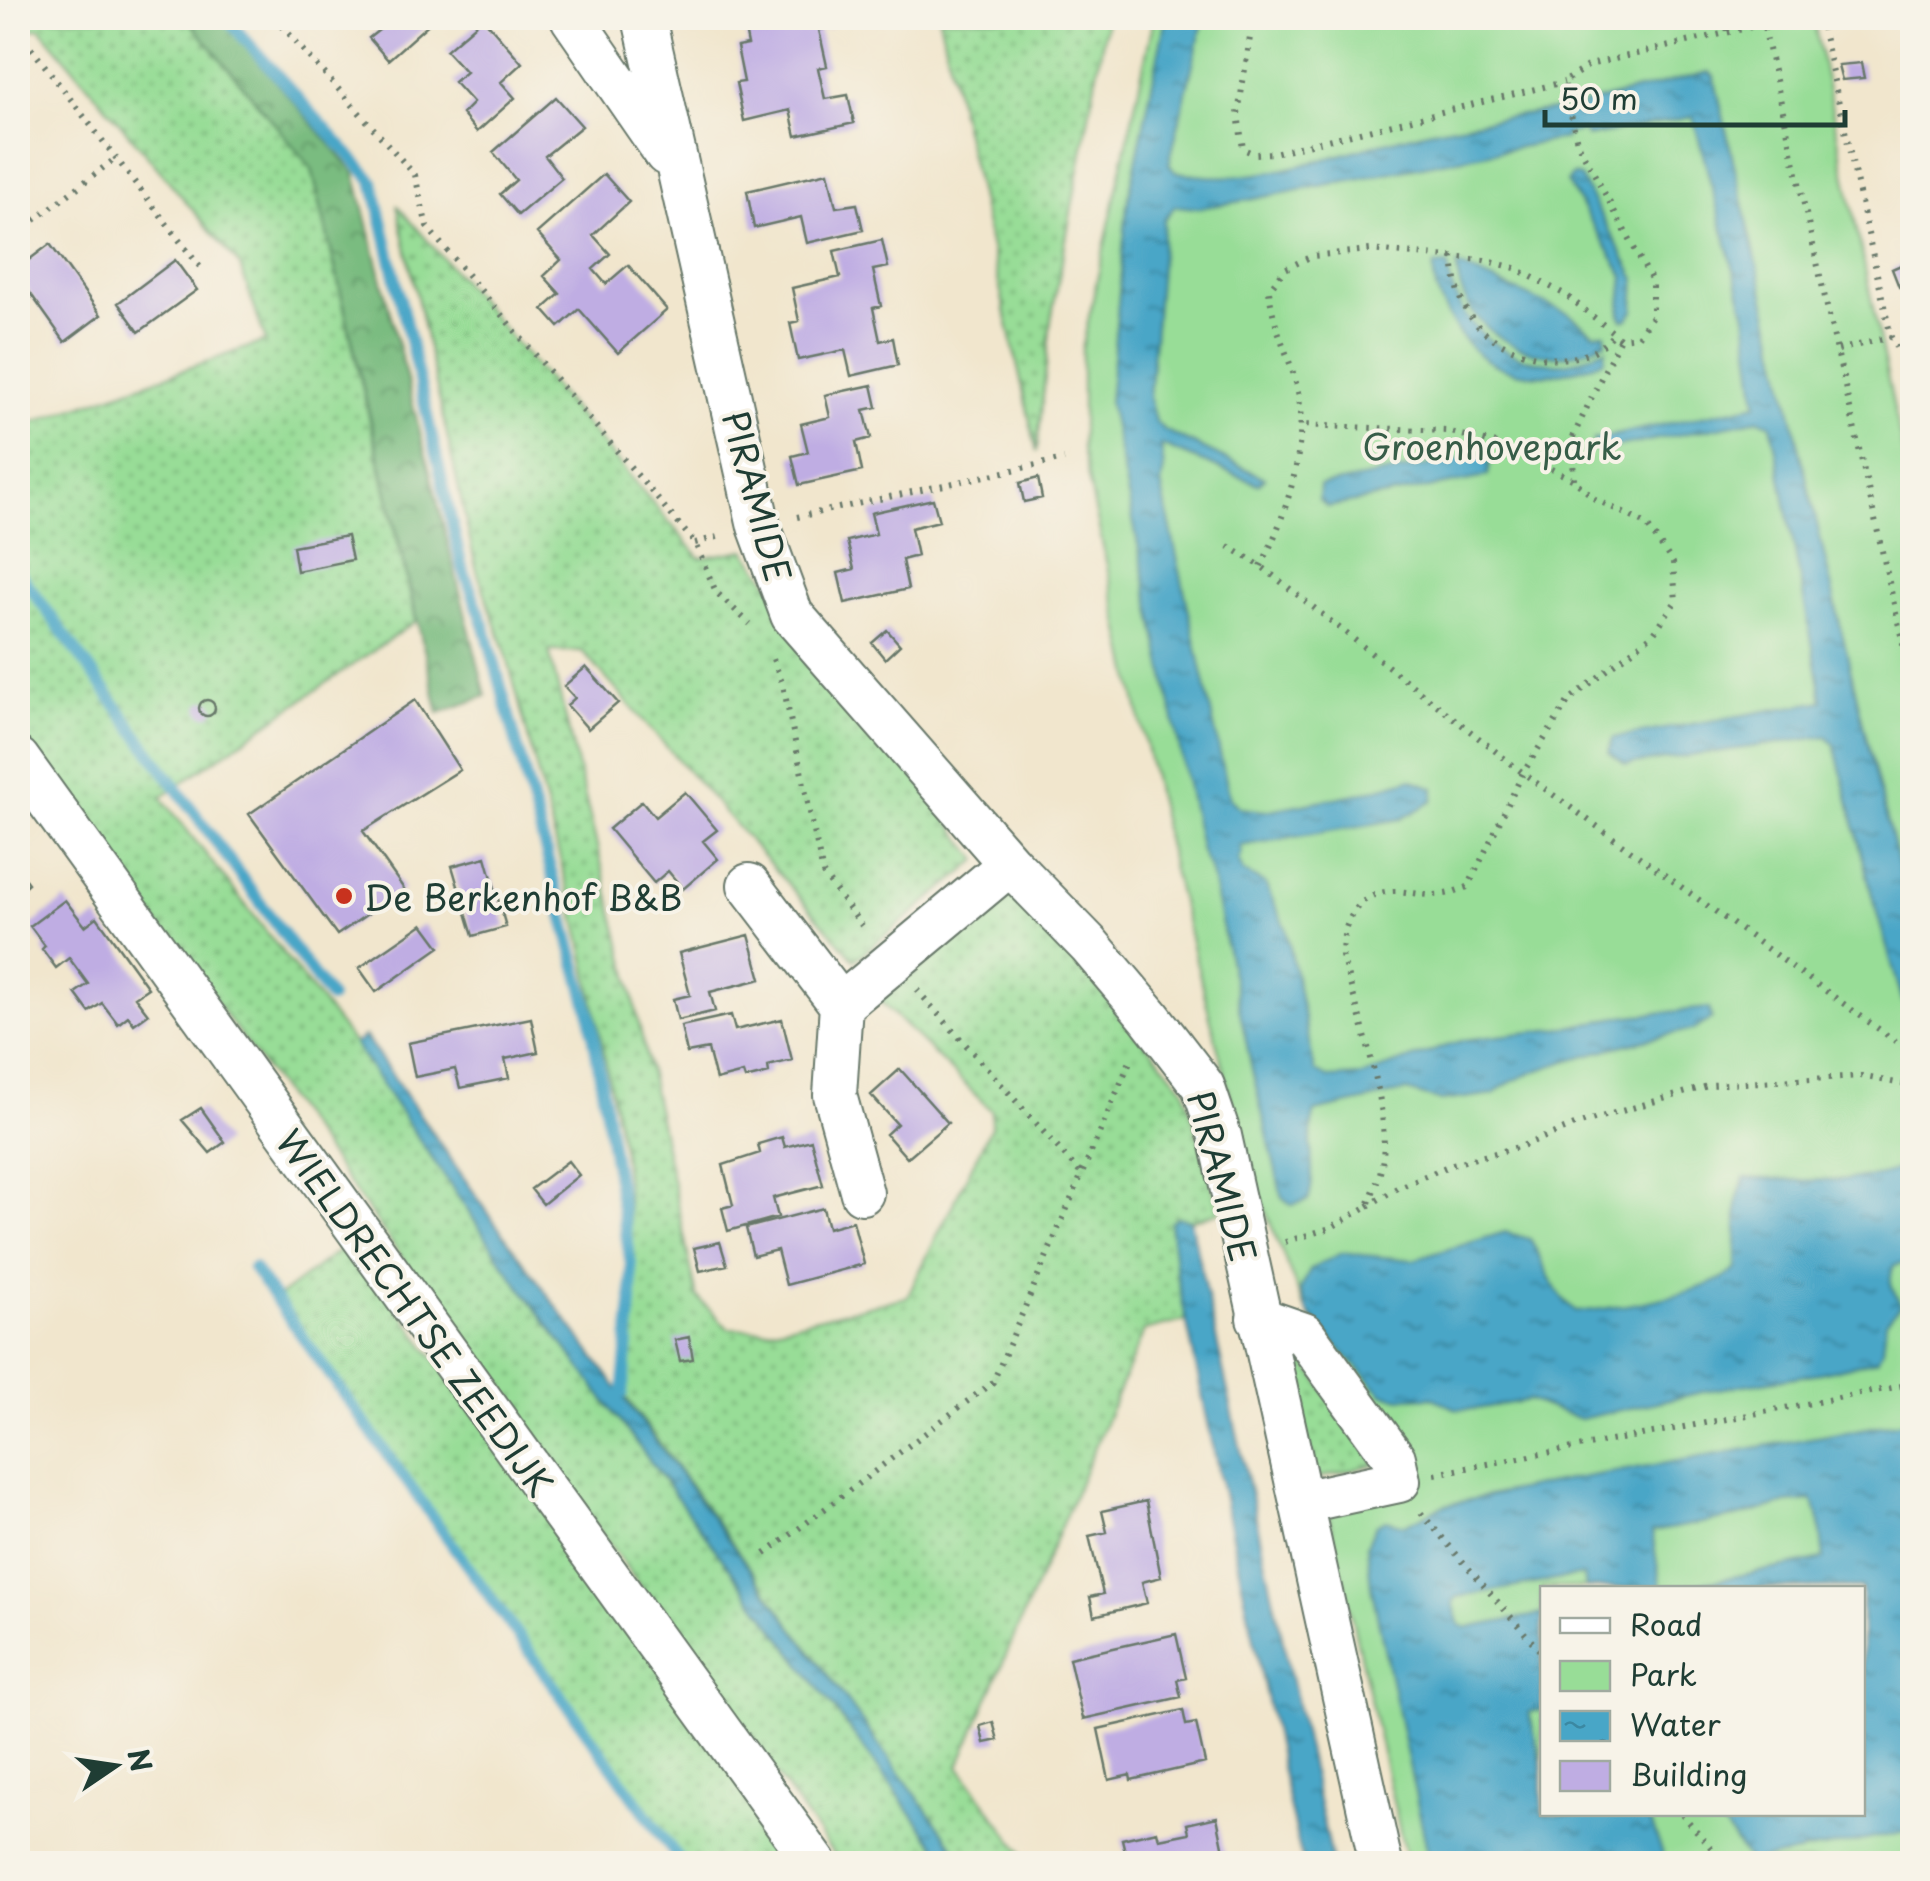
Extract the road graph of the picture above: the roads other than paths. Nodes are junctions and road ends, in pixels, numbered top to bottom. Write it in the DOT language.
graph roads {
  1 [pos="572,18"];
  2 [pos="644,18"];
  3 [pos="678,170"];
  4 [pos="22,780"];
  5 [pos="1010,864"];
  6 [pos="749,885"];
  7 [pos="842,1005"];
  8 [pos="862,1193"];
  9 [pos="1258,1318"];
  10 [pos="1301,1502"];
  11 [pos="816,1864"];
  12 [pos="1381,1864"];
  1 -- 3 [label="street, PIRAMIDE"];
  2 -- 3 [label="street, PIRAMIDE"];
  3 -- 5 [label="street, PIRAMIDE"];
  4 -- 11 [label="street, WIELDRECHTSE ZEEDIJK"];
  5 -- 7 [label="street"];
  5 -- 9 [label="street, PIRAMIDE"];
  6 -- 7 [label="street"];
  7 -- 8 [label="street"];
  9 -- 10 [label="street, PIRAMIDE"];
  9 -- 10 [label="street"];
  10 -- 12 [label="street, PIRAMIDE"];
}
